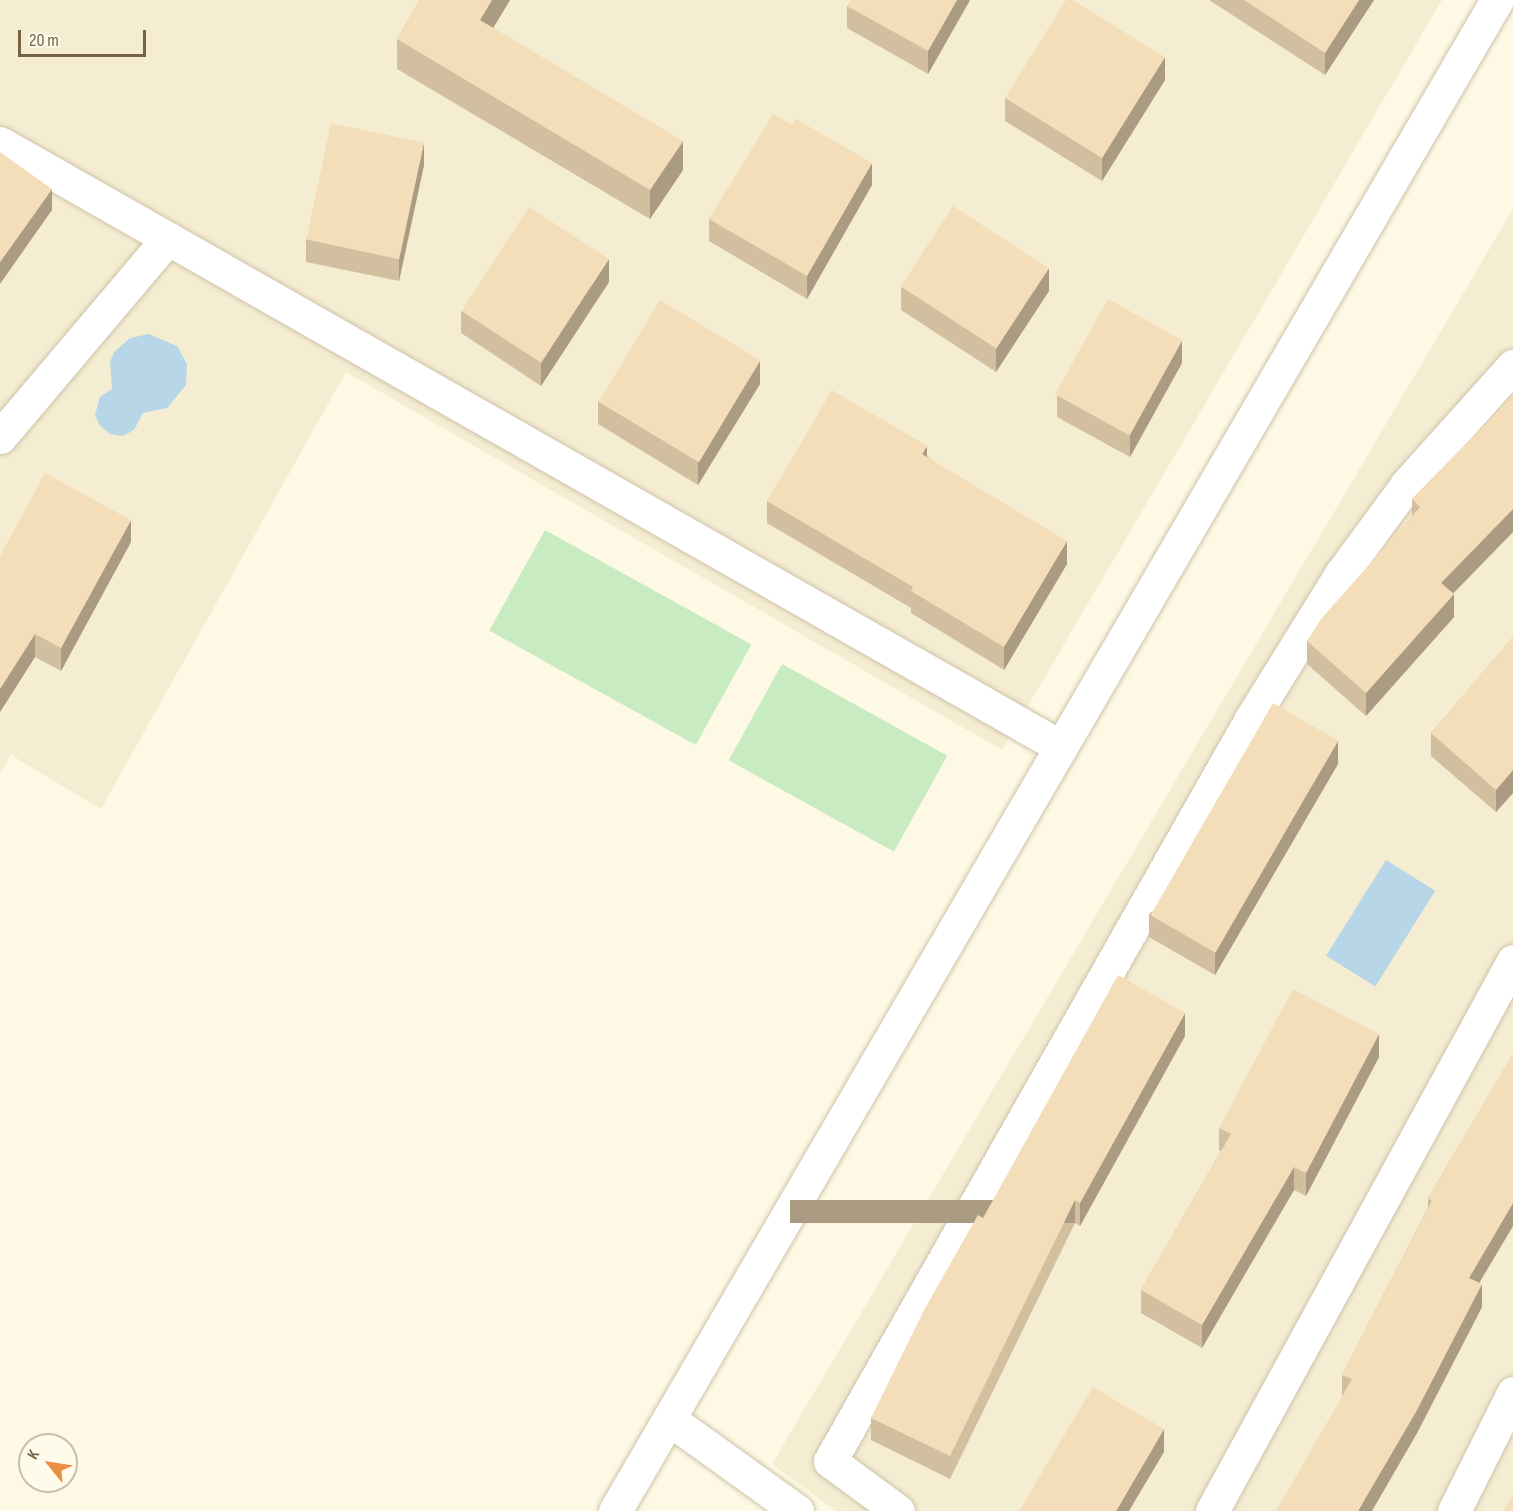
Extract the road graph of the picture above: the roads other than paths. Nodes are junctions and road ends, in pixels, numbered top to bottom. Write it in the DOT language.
graph roads {
  1 [pos="1497,0"];
  2 [pos="0,143"];
  3 [pos="168,238"];
  4 [pos="1513,366"];
  5 [pos="0,438"];
  6 [pos="1061,747"];
  7 [pos="1513,961"];
  8 [pos="1513,1393"];
  9 [pos="669,1419"];
  10 [pos="615,1511"];
  11 [pos="797,1511"];
  12 [pos="898,1511"];
  13 [pos="1212,1511"];
  14 [pos="1454,1511"];
  1 -- 6 [label="street"];
  2 -- 3 [label="street"];
  3 -- 5 [label="street"];
  3 -- 6 [label="street"];
  4 -- 12 [label="street"];
  6 -- 9 [label="street"];
  7 -- 13 [label="street"];
  8 -- 14 [label="street"];
  9 -- 10 [label="street"];
  9 -- 11 [label="street"];
}
